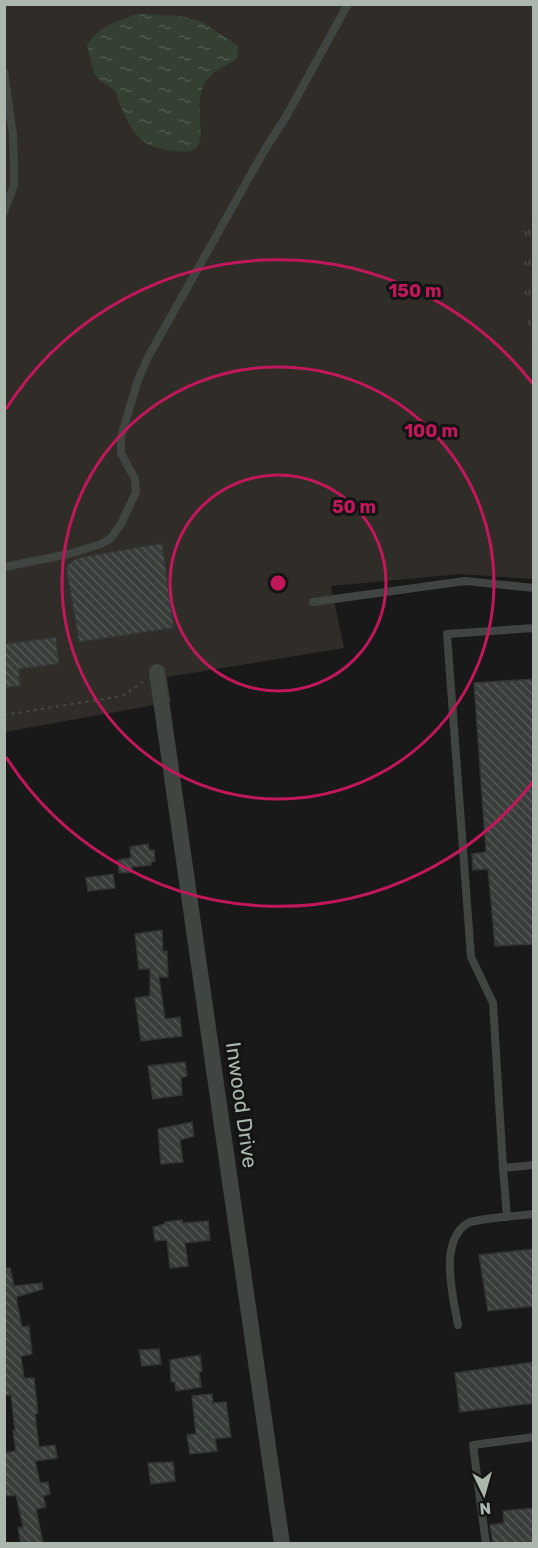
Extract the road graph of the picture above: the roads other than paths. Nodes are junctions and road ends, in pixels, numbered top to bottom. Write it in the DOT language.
graph roads {
  1 [pos="348,4"];
  2 [pos="4,72"];
  3 [pos="4,212"];
  4 [pos="4,567"];
  5 [pos="534,588"];
  6 [pos="313,602"];
  7 [pos="534,628"];
  8 [pos="157,672"];
  9 [pos="534,1165"];
  10 [pos="503,1168"];
  11 [pos="534,1214"];
  12 [pos="507,1217"];
  13 [pos="458,1324"];
  14 [pos="534,1437"];
  15 [pos="282,1544"];
  16 [pos="486,1544"];
  1 -- 4 [label="lane"];
  2 -- 3 [label="lane"];
  5 -- 6 [label="lane"];
  7 -- 10 [label="lane"];
  8 -- 15 [label="street, Inwood Drive"];
  9 -- 10 [label="lane"];
  10 -- 12 [label="lane"];
  11 -- 12 [label="lane"];
  12 -- 13 [label="lane"];
  14 -- 16 [label="lane"];
}
